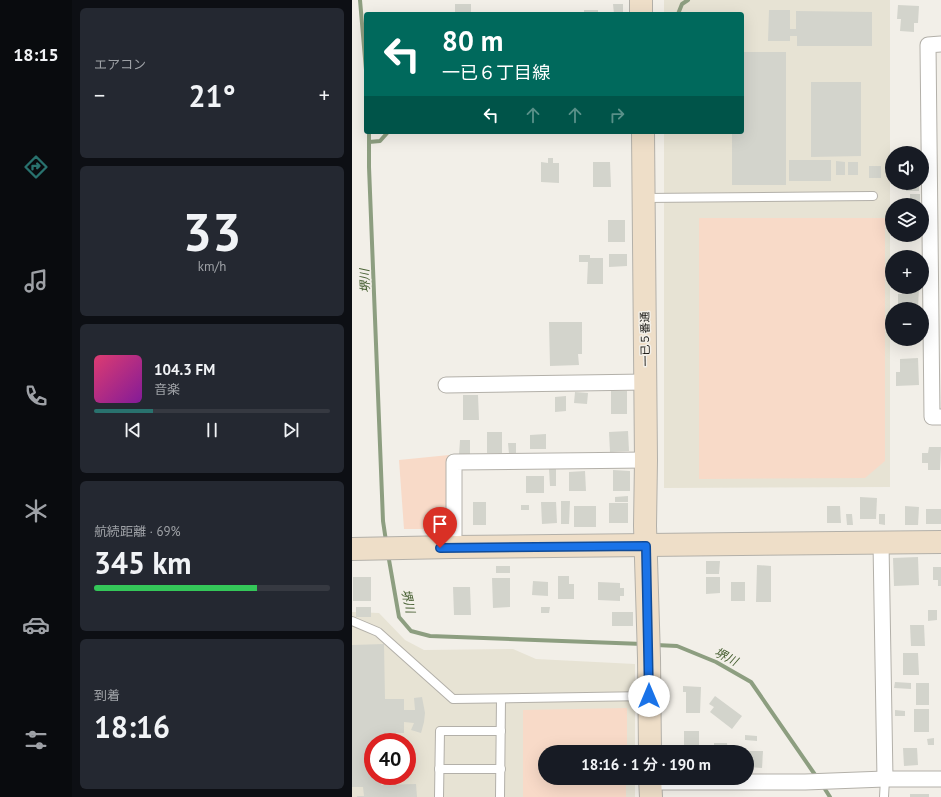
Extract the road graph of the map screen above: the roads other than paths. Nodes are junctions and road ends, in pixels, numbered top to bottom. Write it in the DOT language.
graph roads {
  1 [pos="641,0"];
  2 [pos="641,12"];
  3 [pos="941,44"];
  4 [pos="643,134"];
  5 [pos="873,196"];
  6 [pos="644,198"];
  7 [pos="646,382"];
  8 [pos="446,385"];
  9 [pos="941,417"];
  10 [pos="646,460"];
  11 [pos="941,542"];
  12 [pos="881,543"];
  13 [pos="646,546"];
  14 [pos="453,547"];
  15 [pos="352,549"];
  16 [pos="352,622"];
  17 [pos="649,696"];
  18 [pos="501,699"];
  19 [pos="501,731"];
  20 [pos="650,745"];
  21 [pos="439,769"];
  22 [pos="501,769"];
  23 [pos="885,779"];
  24 [pos="941,779"];
  25 [pos="651,786"];
  26 [pos="439,797"];
  27 [pos="500,797"];
  28 [pos="884,797"];
  1 -- 2 [label="street"];
  3 -- 9 [label="street"];
  4 -- 6 [label="street, 一已５番通"];
  5 -- 6 [label="lane"];
  6 -- 7 [label="street, 一已５番通"];
  7 -- 8 [label="street"];
  7 -- 10 [label="street, 一已５番通"];
  10 -- 13 [label="street, 一已５番通"];
  10 -- 14 [label="street"];
  11 -- 12 [label="street"];
  12 -- 13 [label="street"];
  12 -- 23 [label="street"];
  13 -- 14 [label="street"];
  13 -- 17 [label="street, 一已５番通"];
  14 -- 15 [label="street"];
  16 -- 18 [label="lane"];
  17 -- 18 [label="lane"];
  17 -- 20 [label="street, 一已５番通"];
  18 -- 19 [label="lane"];
  19 -- 21 [label="lane"];
  19 -- 22 [label="lane"];
  21 -- 22 [label="lane"];
  21 -- 26 [label="lane"];
  22 -- 27 [label="lane"];
  23 -- 24 [label="street"];
  23 -- 25 [label="street"];
  23 -- 28 [label="lane"];
}
